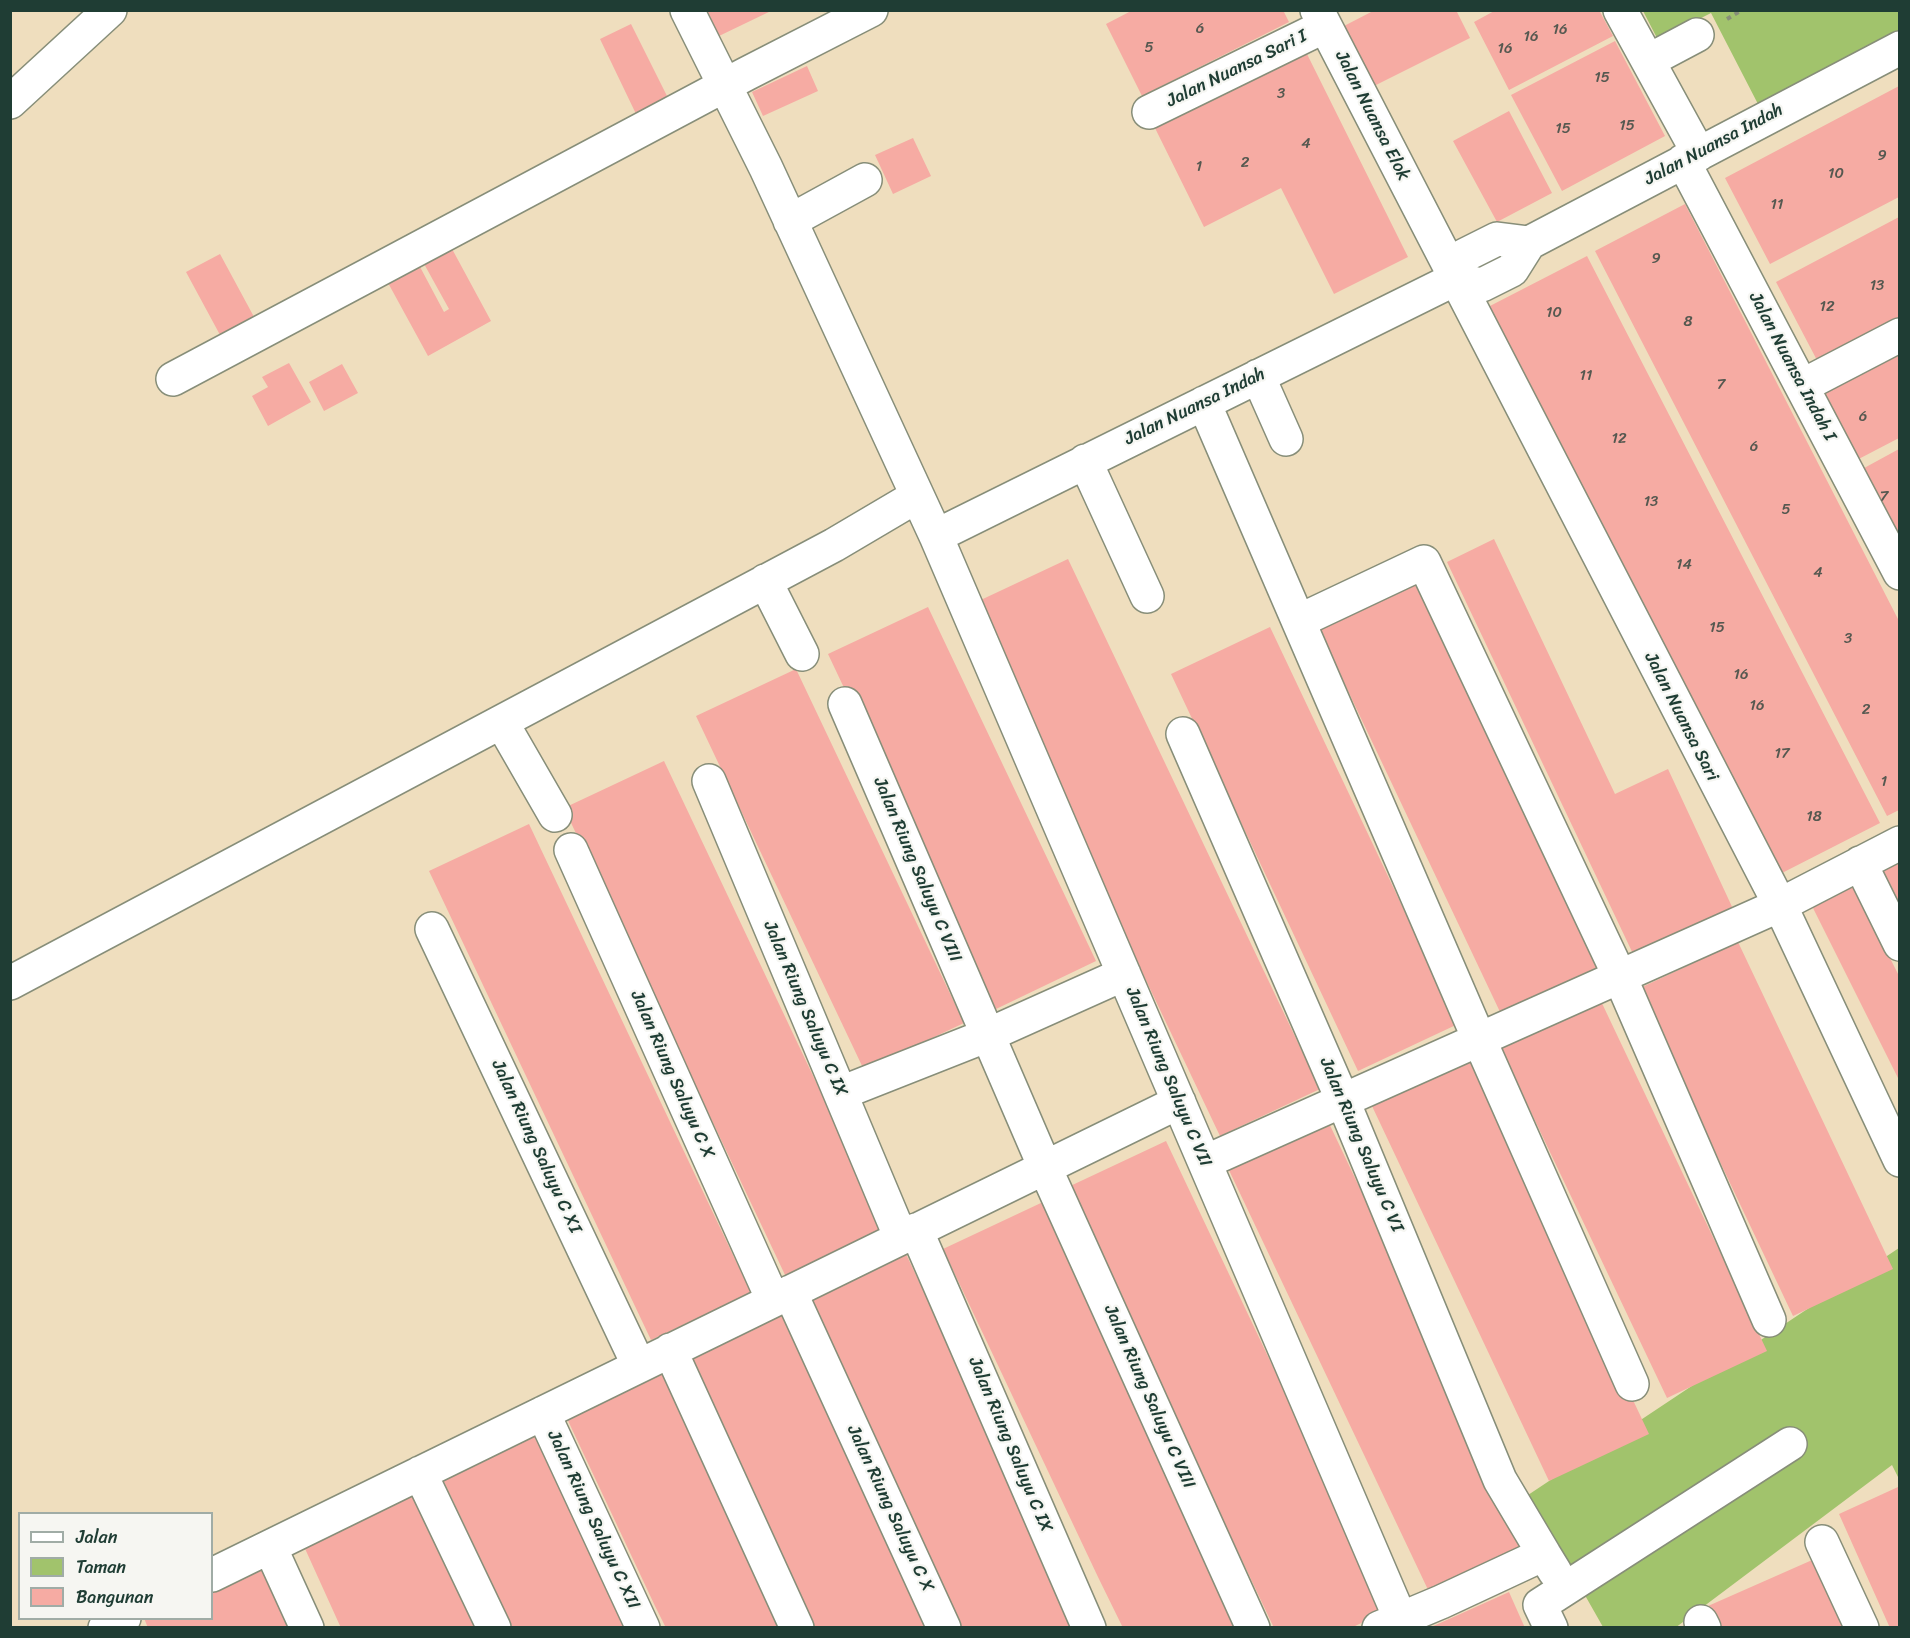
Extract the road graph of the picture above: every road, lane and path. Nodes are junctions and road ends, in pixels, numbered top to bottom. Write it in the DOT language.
graph roads {
  1 [pos="110,10"];
  2 [pos="687,10"];
  3 [pos="872,10"];
  4 [pos="1620,10"];
  5 [pos="1321,18"];
  6 [pos="1697,35"];
  7 [pos="1899,48"];
  8 [pos="1648,61"];
  9 [pos="725,86"];
  10 [pos="10,102"];
  11 [pos="1149,112"];
  12 [pos="1691,158"];
  13 [pos="865,180"];
  14 [pos="790,221"];
  15 [pos="1529,243"];
  16 [pos="1468,282"];
  17 [pos="1899,335"];
  18 [pos="1258,376"];
  19 [pos="173,379"];
  20 [pos="1802,386"];
  21 [pos="1204,403"];
  22 [pos="1286,439"];
  23 [pos="1085,461"];
  24 [pos="917,496"];
  25 [pos="936,536"];
  26 [pos="1899,573"];
  27 [pos="765,581"];
  28 [pos="1328,591"];
  29 [pos="1147,596"];
  30 [pos="1295,614"];
  31 [pos="802,654"];
  32 [pos="845,704"];
  33 [pos="501,723"];
  34 [pos="1183,734"];
  35 [pos="709,781"];
  36 [pos="555,815"];
  37 [pos="1899,843"];
  38 [pos="571,850"];
  39 [pos="1860,863"];
  40 [pos="1780,905"];
  41 [pos="432,929"];
  42 [pos="1899,944"];
  43 [pos="1124,974"];
  44 [pos="1620,977"];
  45 [pos="10,983"];
  46 [pos="988,1035"];
  47 [pos="1479,1039"];
  48 [pos="841,1093"];
  49 [pos="1343,1101"];
  50 [pos="1179,1102"];
  51 [pos="1899,1160"];
  52 [pos="1205,1162"];
  53 [pos="1044,1167"];
  54 [pos="908,1234"];
  55 [pos="781,1296"];
  56 [pos="1769,1320"];
  57 [pos="670,1350"];
  58 [pos="639,1366"];
  59 [pos="1632,1384"];
  60 [pos="543,1413"];
  61 [pos="1790,1444"];
  62 [pos="420,1473"];
  63 [pos="1822,1542"];
  64 [pos="270,1547"];
  65 [pos="1544,1554"];
  66 [pos="213,1575"];
  67 [pos="1565,1589"];
  68 [pos="122,1620"];
  69 [pos="1390,1623"];
  70 [pos="105,1628"];
  71 [pos="307,1628"];
  72 [pos="494,1628"];
  73 [pos="643,1628"];
  74 [pos="797,1628"];
  75 [pos="944,1628"];
  76 [pos="1089,1628"];
  77 [pos="1253,1628"];
  78 [pos="1551,1628"];
  79 [pos="1862,1628"];
  1 -- 10 [label="street"];
  2 -- 9 [label="street, Jalan Riung Saluyu C VII"];
  3 -- 9 [label="street"];
  4 -- 8 [label="street, Jalan Nuansa Indah I"];
  5 -- 11 [label="street, Jalan Nuansa Sari I"];
  5 -- 16 [label="street, Jalan Nuansa Elok"];
  6 -- 8 [label="street"];
  7 -- 12 [label="street, Jalan Nuansa Indah"];
  8 -- 12 [label="street, Jalan Nuansa Indah I"];
  9 -- 14 [label="street, Jalan Riung Saluyu C VII"];
  9 -- 19 [label="street"];
  12 -- 15 [label="street, Jalan Nuansa Indah"];
  12 -- 20 [label="street, Jalan Nuansa Indah I"];
  13 -- 14 [label="street"];
  14 -- 24 [label="street, Jalan Riung Saluyu C VII"];
  15 -- 16 [label="street, Jalan Nuansa Indah"];
  15 -- 16 [label="street"];
  16 -- 18 [label="street, Jalan Nuansa Indah"];
  16 -- 40 [label="street, Jalan Nuansa Sari"];
  17 -- 20 [label="street"];
  18 -- 21 [label="street, Jalan Nuansa Indah"];
  18 -- 22 [label="street"];
  20 -- 26 [label="street, Jalan Nuansa Indah I"];
  21 -- 23 [label="street, Jalan Nuansa Indah"];
  21 -- 30 [label="street"];
  23 -- 25 [label="street, Jalan Nuansa Indah"];
  23 -- 29 [label="street"];
  24 -- 25 [label="street, Jalan Riung Saluyu C VII"];
  24 -- 27 [label="street"];
  25 -- 43 [label="street, Jalan Riung Saluyu C VII"];
  27 -- 31 [label="street"];
  27 -- 33 [label="street"];
  28 -- 30 [label="street"];
  30 -- 44 [label="street"];
  30 -- 47 [label="street"];
  32 -- 46 [label="street, Jalan Riung Saluyu C VIII"];
  33 -- 36 [label="street"];
  33 -- 45 [label="street"];
  34 -- 49 [label="street, Jalan Riung Saluyu C VI"];
  35 -- 48 [label="street, Jalan Riung Saluyu C IX"];
  37 -- 39 [label="street"];
  38 -- 55 [label="street, Jalan Riung Saluyu C X"];
  39 -- 40 [label="street"];
  39 -- 42 [label="street"];
  40 -- 44 [label="street"];
  40 -- 51 [label="street, Jalan Nuansa Sari"];
  41 -- 58 [label="street, Jalan Riung Saluyu C XI"];
  43 -- 46 [label="street"];
  43 -- 50 [label="street, Jalan Riung Saluyu C VII"];
  44 -- 47 [label="street"];
  44 -- 56 [label="street"];
  46 -- 48 [label="street"];
  46 -- 53 [label="street, Jalan Riung Saluyu C VIII"];
  47 -- 49 [label="street"];
  47 -- 59 [label="street"];
  48 -- 54 [label="street, Jalan Riung Saluyu C IX"];
  49 -- 52 [label="street"];
  49 -- 65 [label="street, Jalan Riung Saluyu C VI"];
  50 -- 52 [label="street, Jalan Riung Saluyu C VII"];
  50 -- 53 [label="street"];
  52 -- 69 [label="street, Jalan Riung Saluyu C VII"];
  53 -- 54 [label="street"];
  53 -- 77 [label="street, Jalan Riung Saluyu C VIII"];
  54 -- 55 [label="street"];
  54 -- 76 [label="street, Jalan Riung Saluyu C IX"];
  55 -- 57 [label="street"];
  55 -- 75 [label="street, Jalan Riung Saluyu C X"];
  57 -- 58 [label="street"];
  57 -- 74 [label="street"];
  58 -- 60 [label="street"];
  60 -- 62 [label="street"];
  60 -- 73 [label="street, Jalan Riung Saluyu C XII"];
  61 -- 67 [label="street"];
  62 -- 64 [label="street"];
  62 -- 72 [label="street"];
  63 -- 79 [label="street"];
  64 -- 66 [label="street"];
  64 -- 71 [label="street"];
  65 -- 67 [label="street, Jalan Riung Saluyu C VI"];
  65 -- 69 [label="street"];
  67 -- 78 [label="street"];
  68 -- 70 [label="street"];
}
